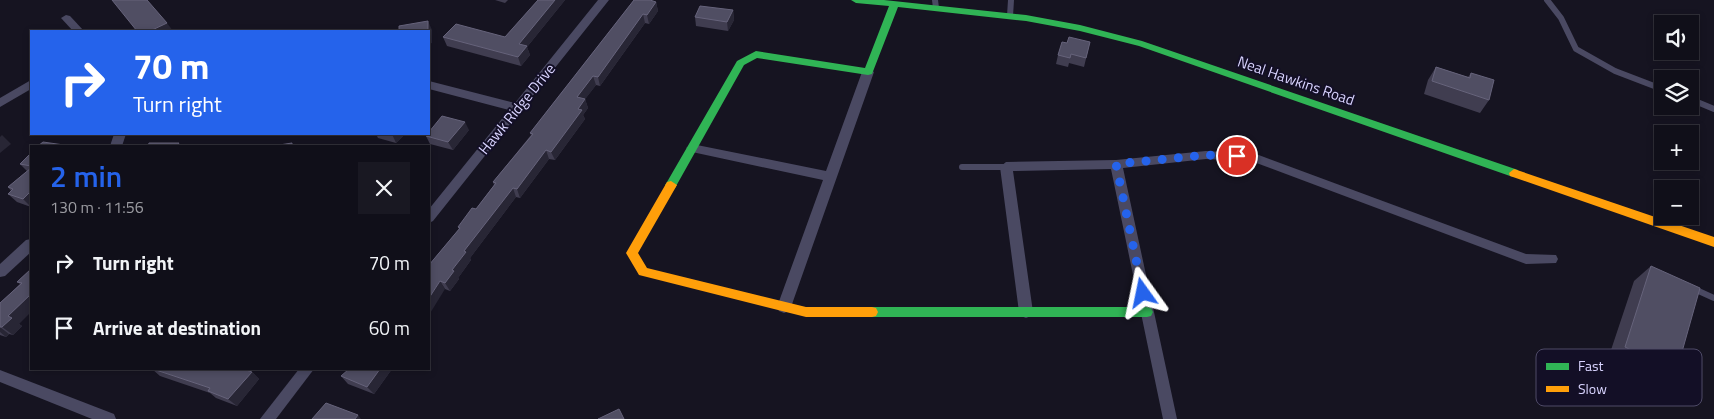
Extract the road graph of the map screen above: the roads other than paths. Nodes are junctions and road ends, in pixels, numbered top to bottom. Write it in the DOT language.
graph roads {
  1 [pos="604,0"];
  2 [pos="856,0"];
  3 [pos="1011,0"];
  4 [pos="1547,0"];
  5 [pos="894,4"];
  6 [pos="935,4"];
  7 [pos="1010,16"];
  8 [pos="66,18"];
  9 [pos="78,30"];
  10 [pos="868,72"];
  11 [pos="30,85"];
  12 [pos="430,85"];
  13 [pos="1654,86"];
  14 [pos="0,103"];
  15 [pos="1699,103"];
  16 [pos="517,108"];
  17 [pos="1714,109"];
  18 [pos="692,148"];
  19 [pos="1116,164"];
  20 [pos="962,167"];
  21 [pos="1006,167"];
  22 [pos="831,177"];
  23 [pos="430,217"];
  24 [pos="1714,242"];
  25 [pos="30,245"];
  26 [pos="1551,259"];
  27 [pos="0,272"];
  28 [pos="1688,286"];
  29 [pos="1714,298"];
  30 [pos="784,307"];
  31 [pos="1026,312"];
  32 [pos="1147,312"];
  33 [pos="307,370"];
  34 [pos="0,376"];
  35 [pos="101,418"];
  36 [pos="267,419"];
  37 [pos="1170,419"];
  1 -- 16 [label="street, Hawk Ridge Drive"];
  2 -- 5 [label="street, Neal Hawkins Road"];
  3 -- 7 [label="lane"];
  4 -- 13 [label="lane"];
  5 -- 6 [label="street, Neal Hawkins Road"];
  5 -- 10 [label="street"];
  6 -- 7 [label="street, Neal Hawkins Road"];
  7 -- 24 [label="street, Neal Hawkins Road"];
  8 -- 9 [label="street"];
  10 -- 18 [label="street"];
  10 -- 22 [label="street"];
  11 -- 14 [label="street"];
  12 -- 16 [label="street"];
  15 -- 17 [label="lane"];
  16 -- 23 [label="street, Hawk Ridge Drive"];
  18 -- 22 [label="street"];
  18 -- 30 [label="street"];
  19 -- 21 [label="street"];
  19 -- 26 [label="street"];
  19 -- 32 [label="street"];
  20 -- 21 [label="lane"];
  21 -- 31 [label="street"];
  22 -- 30 [label="street"];
  25 -- 27 [label="street"];
  28 -- 29 [label="lane"];
  30 -- 31 [label="street"];
  31 -- 32 [label="street"];
  32 -- 37 [label="street"];
  33 -- 36 [label="street"];
  34 -- 35 [label="street"];
}
